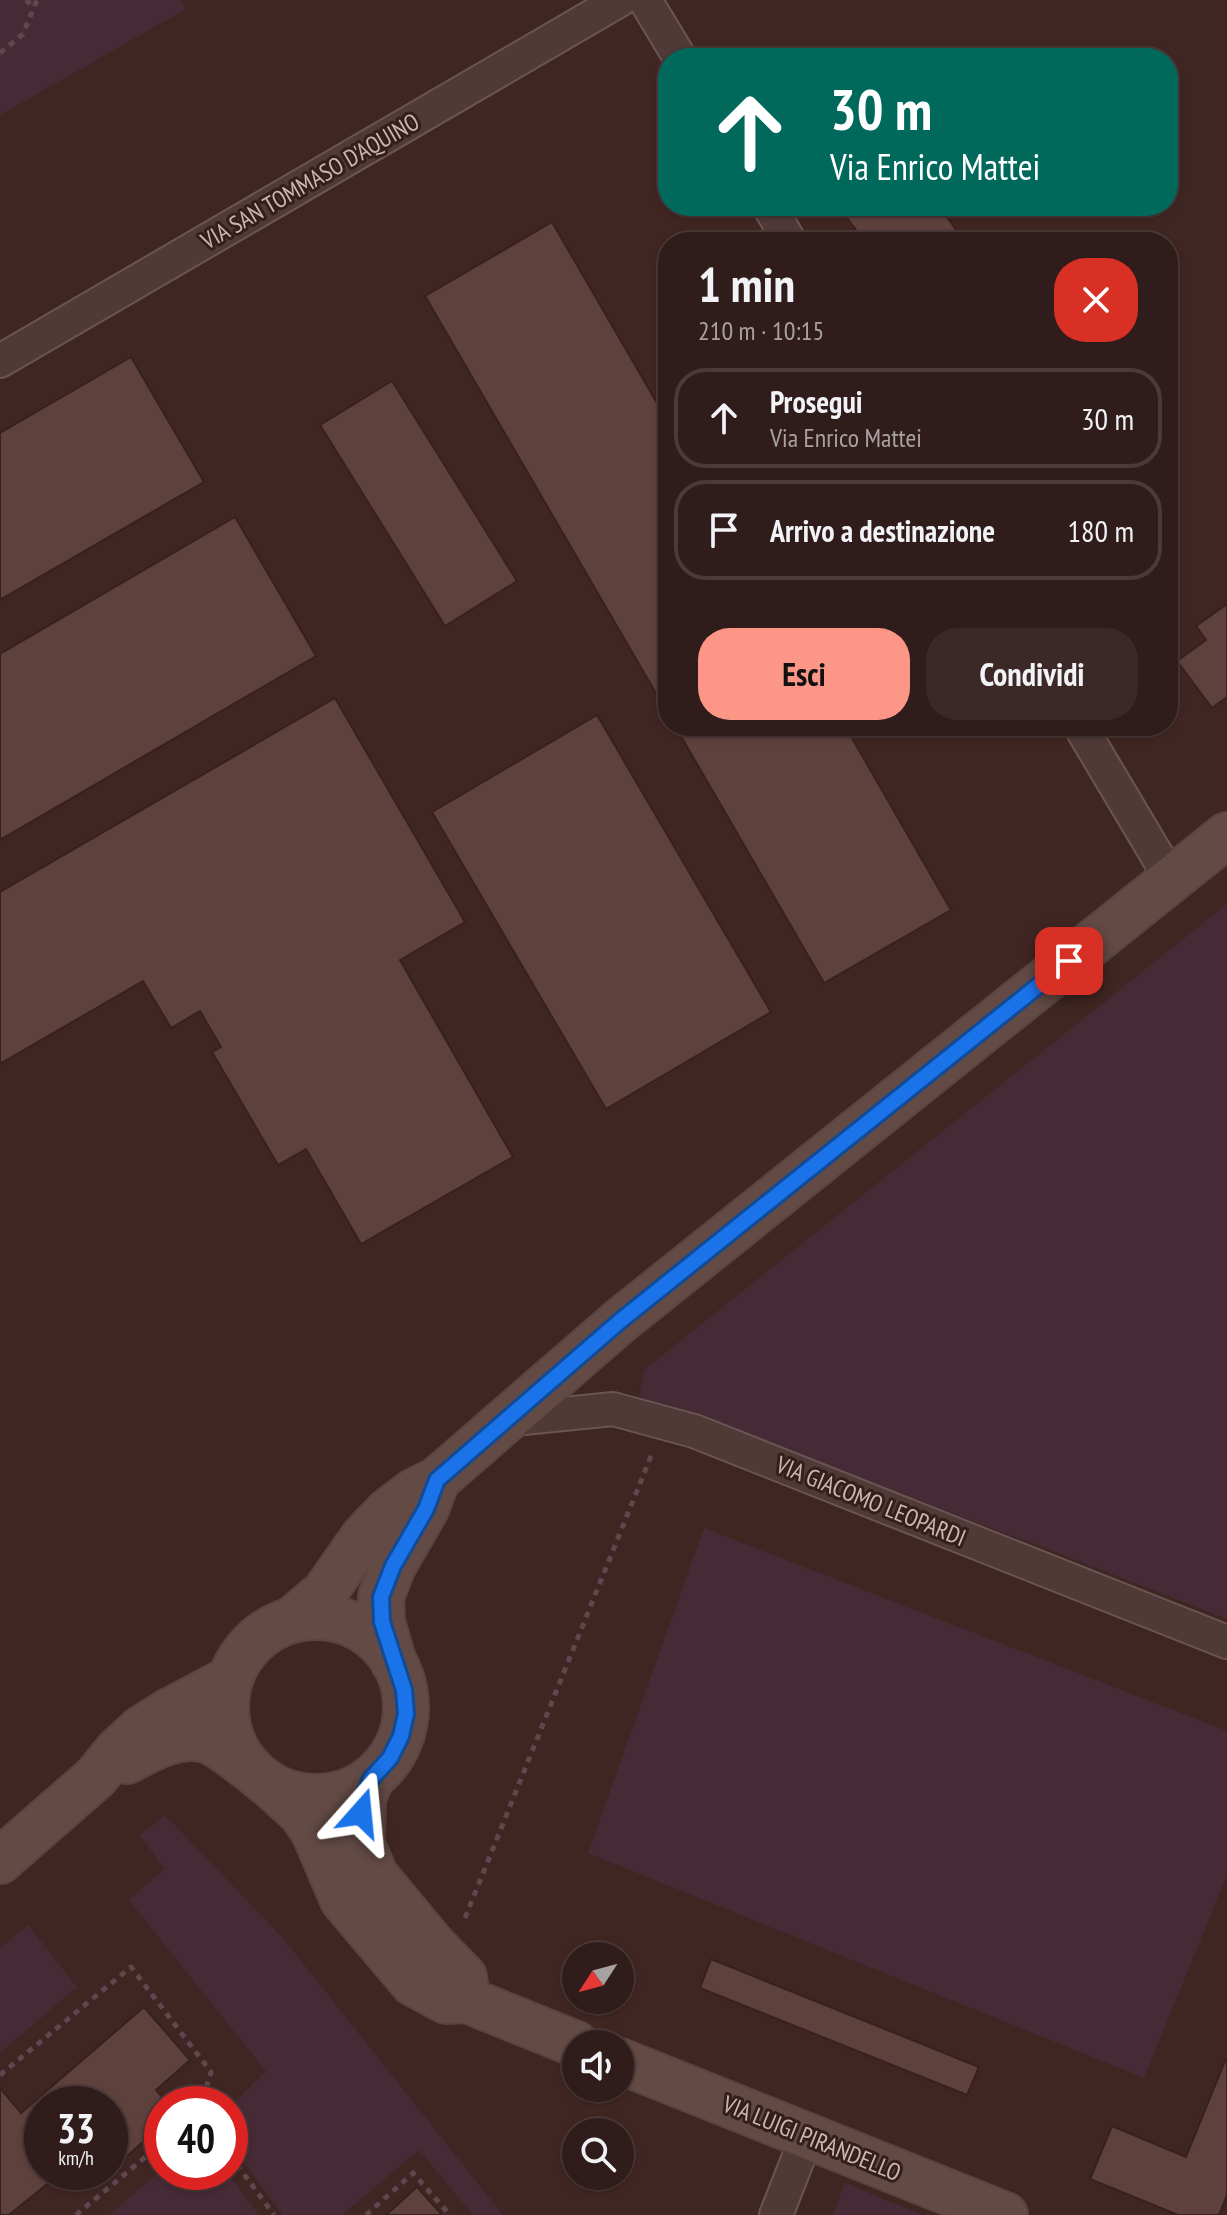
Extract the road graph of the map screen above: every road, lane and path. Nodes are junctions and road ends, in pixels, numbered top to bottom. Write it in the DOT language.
graph roads {
  1 [pos="26,0"];
  2 [pos="37,0"];
  3 [pos="620,0"];
  4 [pos="645,0"];
  5 [pos="34,8"];
  6 [pos="674,48"];
  7 [pos="0,53"];
  8 [pos="0,361"];
  9 [pos="1086,736"];
  10 [pos="1227,835"];
  11 [pos="1171,879"];
  12 [pos="504,1420"];
  13 [pos="653,1451"];
  14 [pos="437,1480"];
  15 [pos="292,1620"];
  16 [pos="1227,1642"];
  17 [pos="396,1666"];
  18 [pos="230,1679"];
  19 [pos="96,1777"];
  20 [pos="260,1777"];
  21 [pos="371,1779"];
  22 [pos="0,1861"];
  23 [pos="460,1931"];
  24 [pos="467,2000"];
  25 [pos="562,2038"];
  26 [pos="634,2067"];
  27 [pos="0,2075"];
  28 [pos="207,2086"];
  29 [pos="807,2136"];
  30 [pos="144,2158"];
  31 [pos="248,2180"];
  32 [pos="76,2215"];
  33 [pos="274,2215"];
  34 [pos="366,2215"];
  35 [pos="450,2215"];
  36 [pos="776,2215"];
  37 [pos="1005,2215"];
  1 -- 5 [label="path"];
  2 -- 5 [label="path"];
  3 -- 8 [label="street, VIA SAN TOMMASO D'AQUINO"];
  4 -- 6 [label="street"];
  5 -- 7 [label="path"];
  9 -- 11 [label="street"];
  10 -- 11 [label="street"];
  11 -- 12 [label="street"];
  12 -- 14 [label="street"];
  12 -- 16 [label="street, VIA GIACOMO LEOPARDI"];
  13 -- 23 [label="path"];
  14 -- 15 [label="street"];
  14 -- 17 [label="street"];
  15 -- 17 [label="street"];
  15 -- 18 [label="street"];
  17 -- 21 [label="street"];
  18 -- 19 [label="street"];
  18 -- 20 [label="street"];
  19 -- 20 [label="street"];
  19 -- 22 [label="street"];
  20 -- 21 [label="street"];
  20 -- 24 [label="street"];
  21 -- 24 [label="street"];
  24 -- 25 [label="street"];
  26 -- 29 [label="street, VIA LUIGI PIRANDELLO"];
  27 -- 28 [label="path"];
  29 -- 36 [label="street"];
  29 -- 37 [label="street, VIA LUIGI PIRANDELLO"];
  30 -- 32 [label="path"];
  31 -- 33 [label="path"];
  34 -- 35 [label="path"];
}
